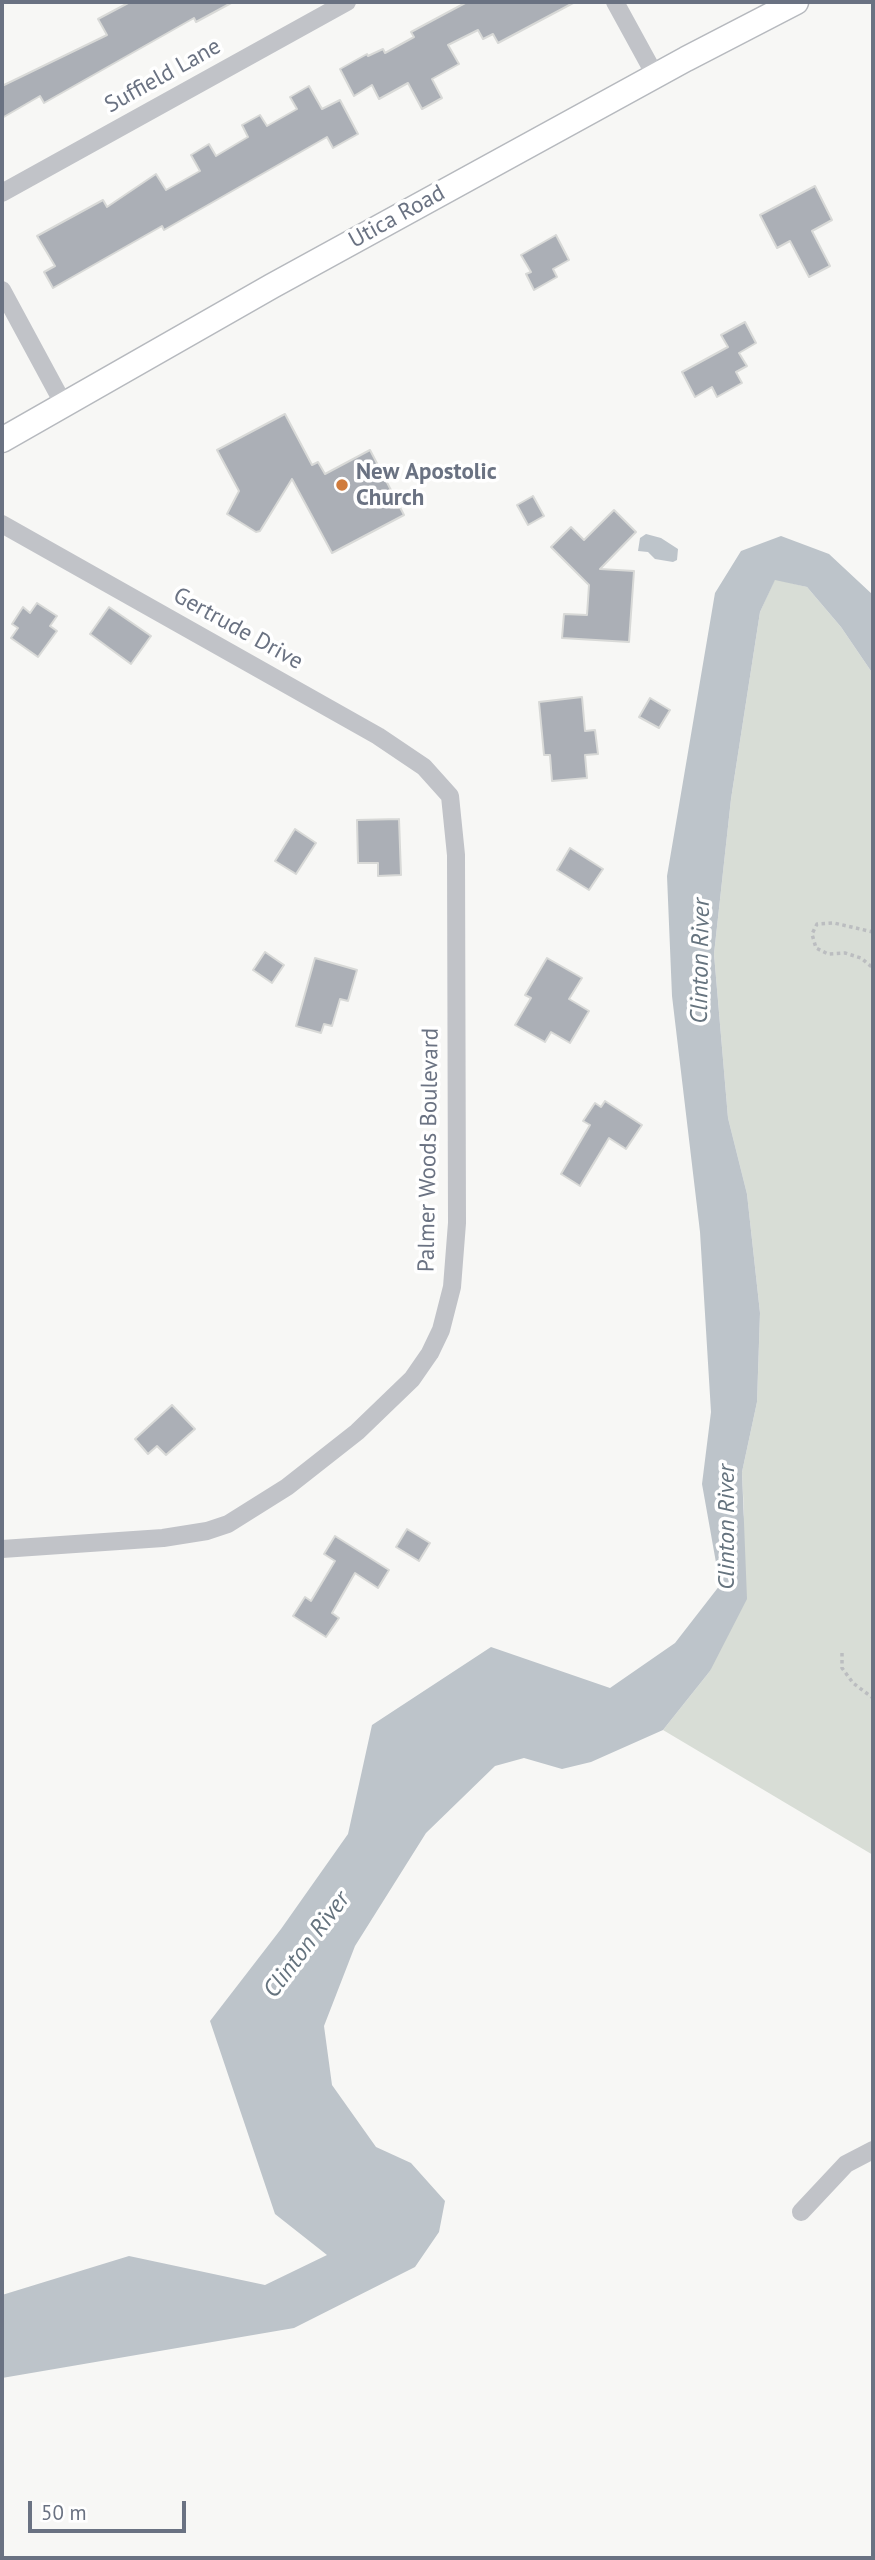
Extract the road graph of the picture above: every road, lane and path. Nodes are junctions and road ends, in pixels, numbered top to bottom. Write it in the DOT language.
graph roads {
  1 [pos="615,2"];
  2 [pos="796,2"];
  3 [pos="341,3"];
  4 [pos="655,75"];
  5 [pos="2,193"];
  6 [pos="2,290"];
  7 [pos="63,402"];
  8 [pos="2,440"];
  9 [pos="2,524"];
  10 [pos="443,787"];
  11 [pos="873,932"];
  12 [pos="873,968"];
  13 [pos="2,1549"];
  14 [pos="842,1653"];
  15 [pos="873,1698"];
  16 [pos="873,2150"];
  17 [pos="801,2212"];
  1 -- 4 [label="street"];
  2 -- 4 [label="street, Utica Road"];
  3 -- 5 [label="street, Suffield Lane"];
  4 -- 7 [label="street, Utica Road"];
  6 -- 7 [label="street"];
  7 -- 8 [label="street, Utica Road"];
  9 -- 10 [label="street, Gertrude Drive"];
  10 -- 13 [label="street, Palmer Woods Boulevard"];
  11 -- 12 [label="path"];
  14 -- 15 [label="path"];
  16 -- 17 [label="street"];
}
